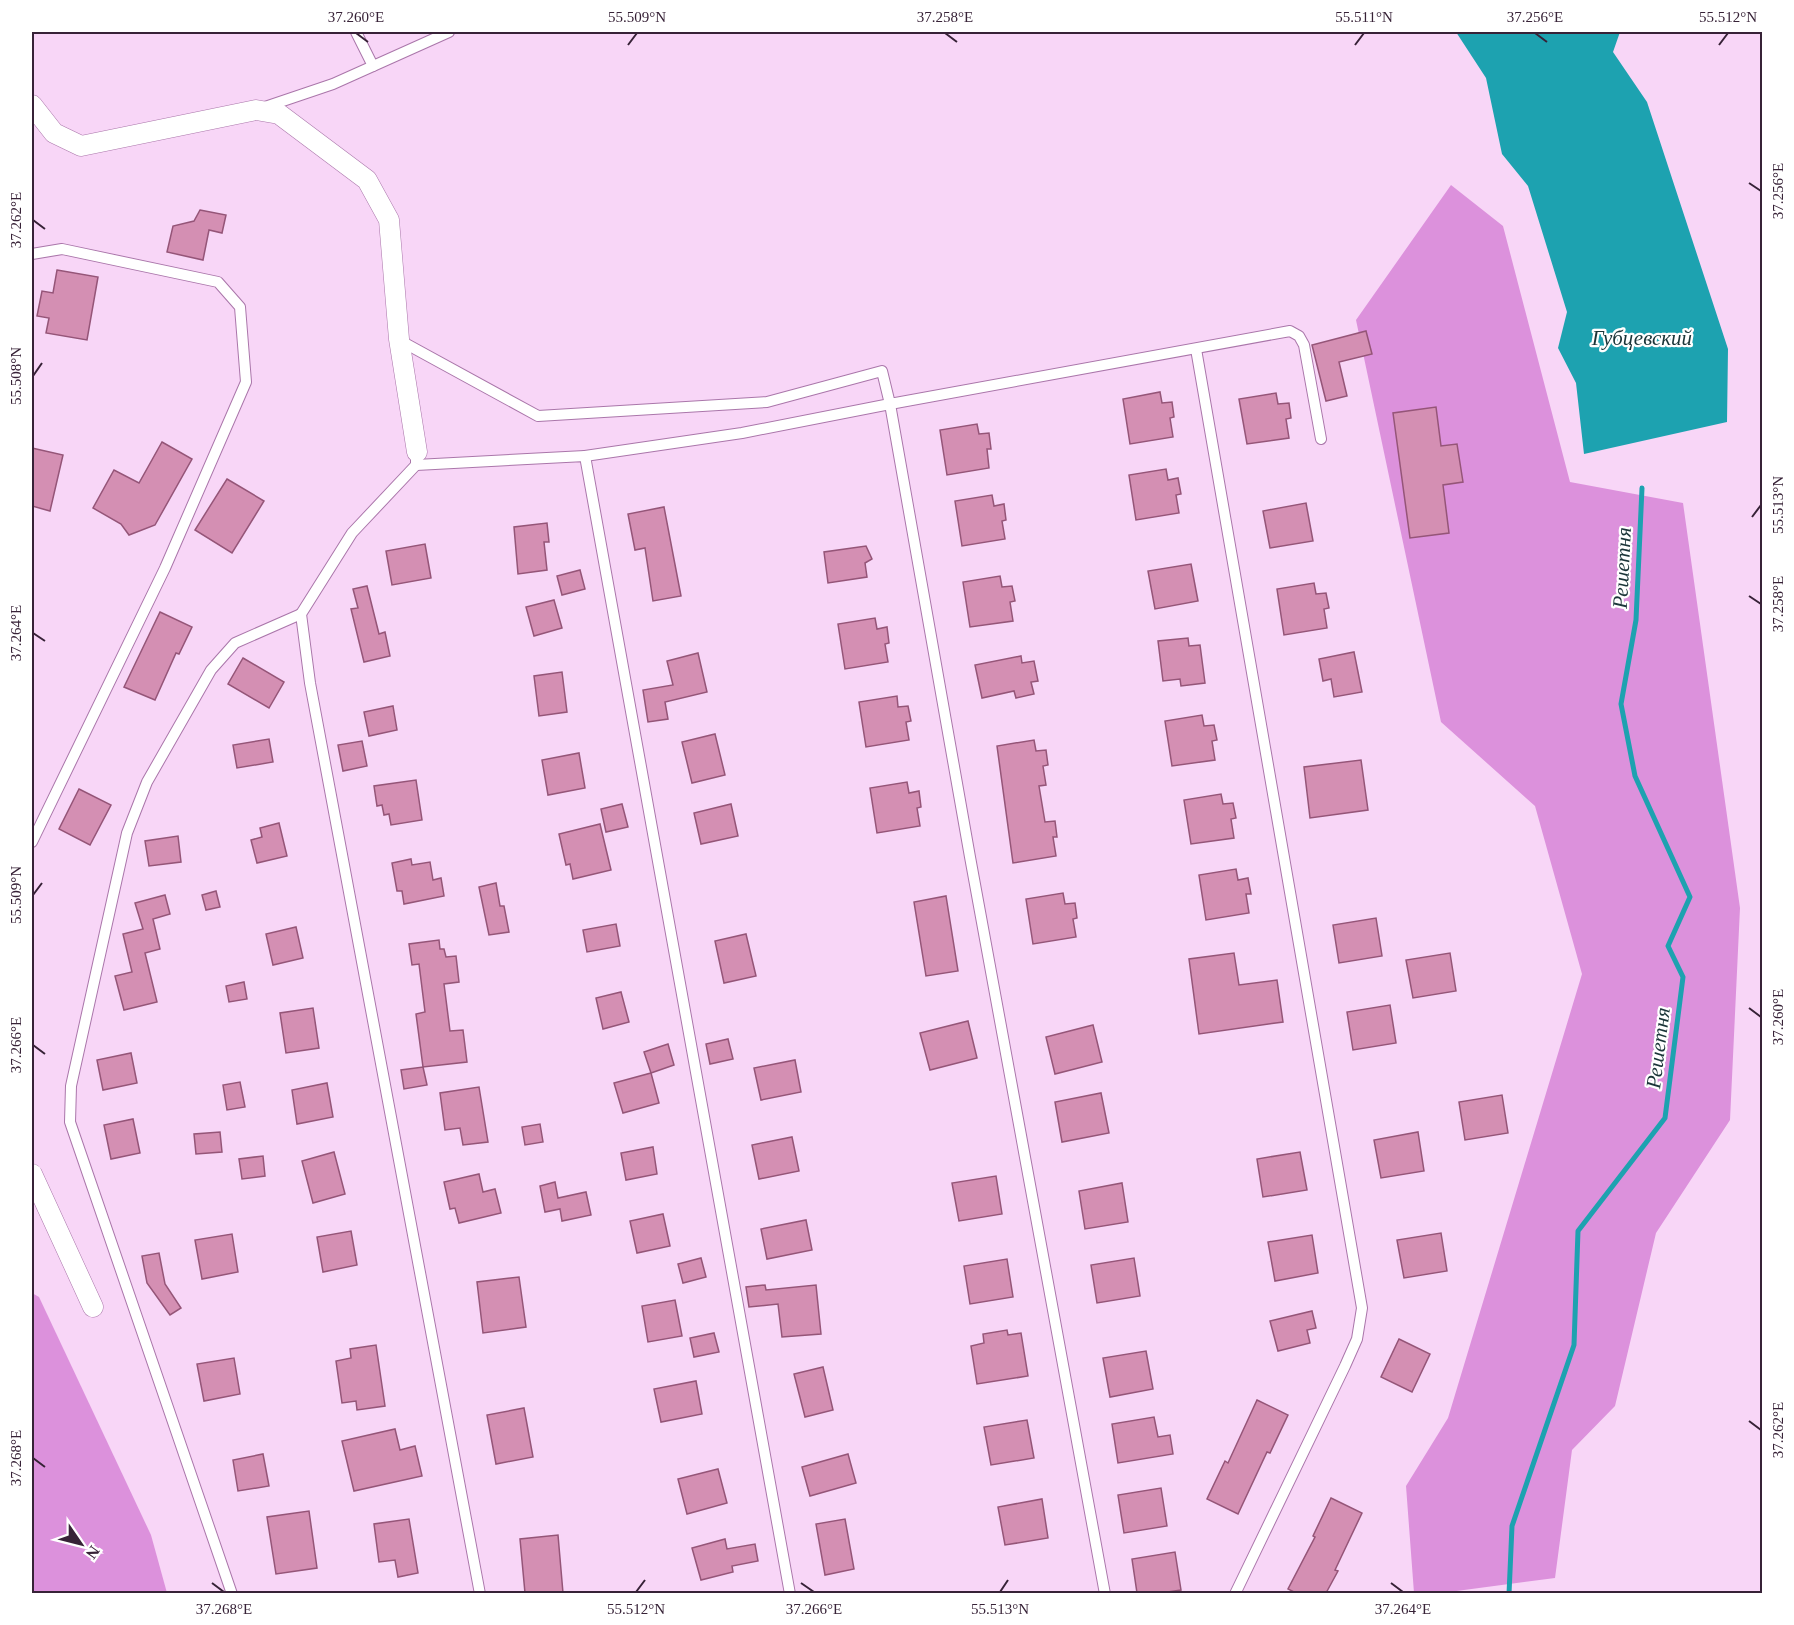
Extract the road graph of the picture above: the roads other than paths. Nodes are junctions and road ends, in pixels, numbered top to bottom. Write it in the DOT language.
graph roads {
  1 [pos="356,32"];
  2 [pos="449,32"];
  3 [pos="373,66"];
  4 [pos="32,105"];
  5 [pos="256,110"];
  6 [pos="32,254"];
  7 [pos="399,339"];
  8 [pos="1196,349"];
  9 [pos="890,404"];
  10 [pos="1321,439"];
  11 [pos="585,456"];
  12 [pos="416,459"];
  13 [pos="301,614"];
  14 [pos="32,842"];
  15 [pos="32,1174"];
  16 [pos="93,1307"];
  17 [pos="232,1593"];
  18 [pos="480,1593"];
  19 [pos="790,1593"];
  20 [pos="1105,1593"];
  21 [pos="1235,1593"];
  1 -- 3 [label="lane"];
  2 -- 3 [label="lane"];
  3 -- 5 [label="lane"];
  4 -- 5 [label="street"];
  5 -- 7 [label="street"];
  6 -- 14 [label="lane"];
  7 -- 9 [label="lane"];
  7 -- 12 [label="street"];
  8 -- 9 [label="lane"];
  8 -- 10 [label="lane"];
  8 -- 21 [label="lane"];
  9 -- 11 [label="lane"];
  9 -- 20 [label="lane"];
  11 -- 12 [label="lane"];
  11 -- 19 [label="lane"];
  12 -- 13 [label="lane"];
  13 -- 17 [label="lane"];
  13 -- 18 [label="lane"];
  15 -- 16 [label="street"];
}
